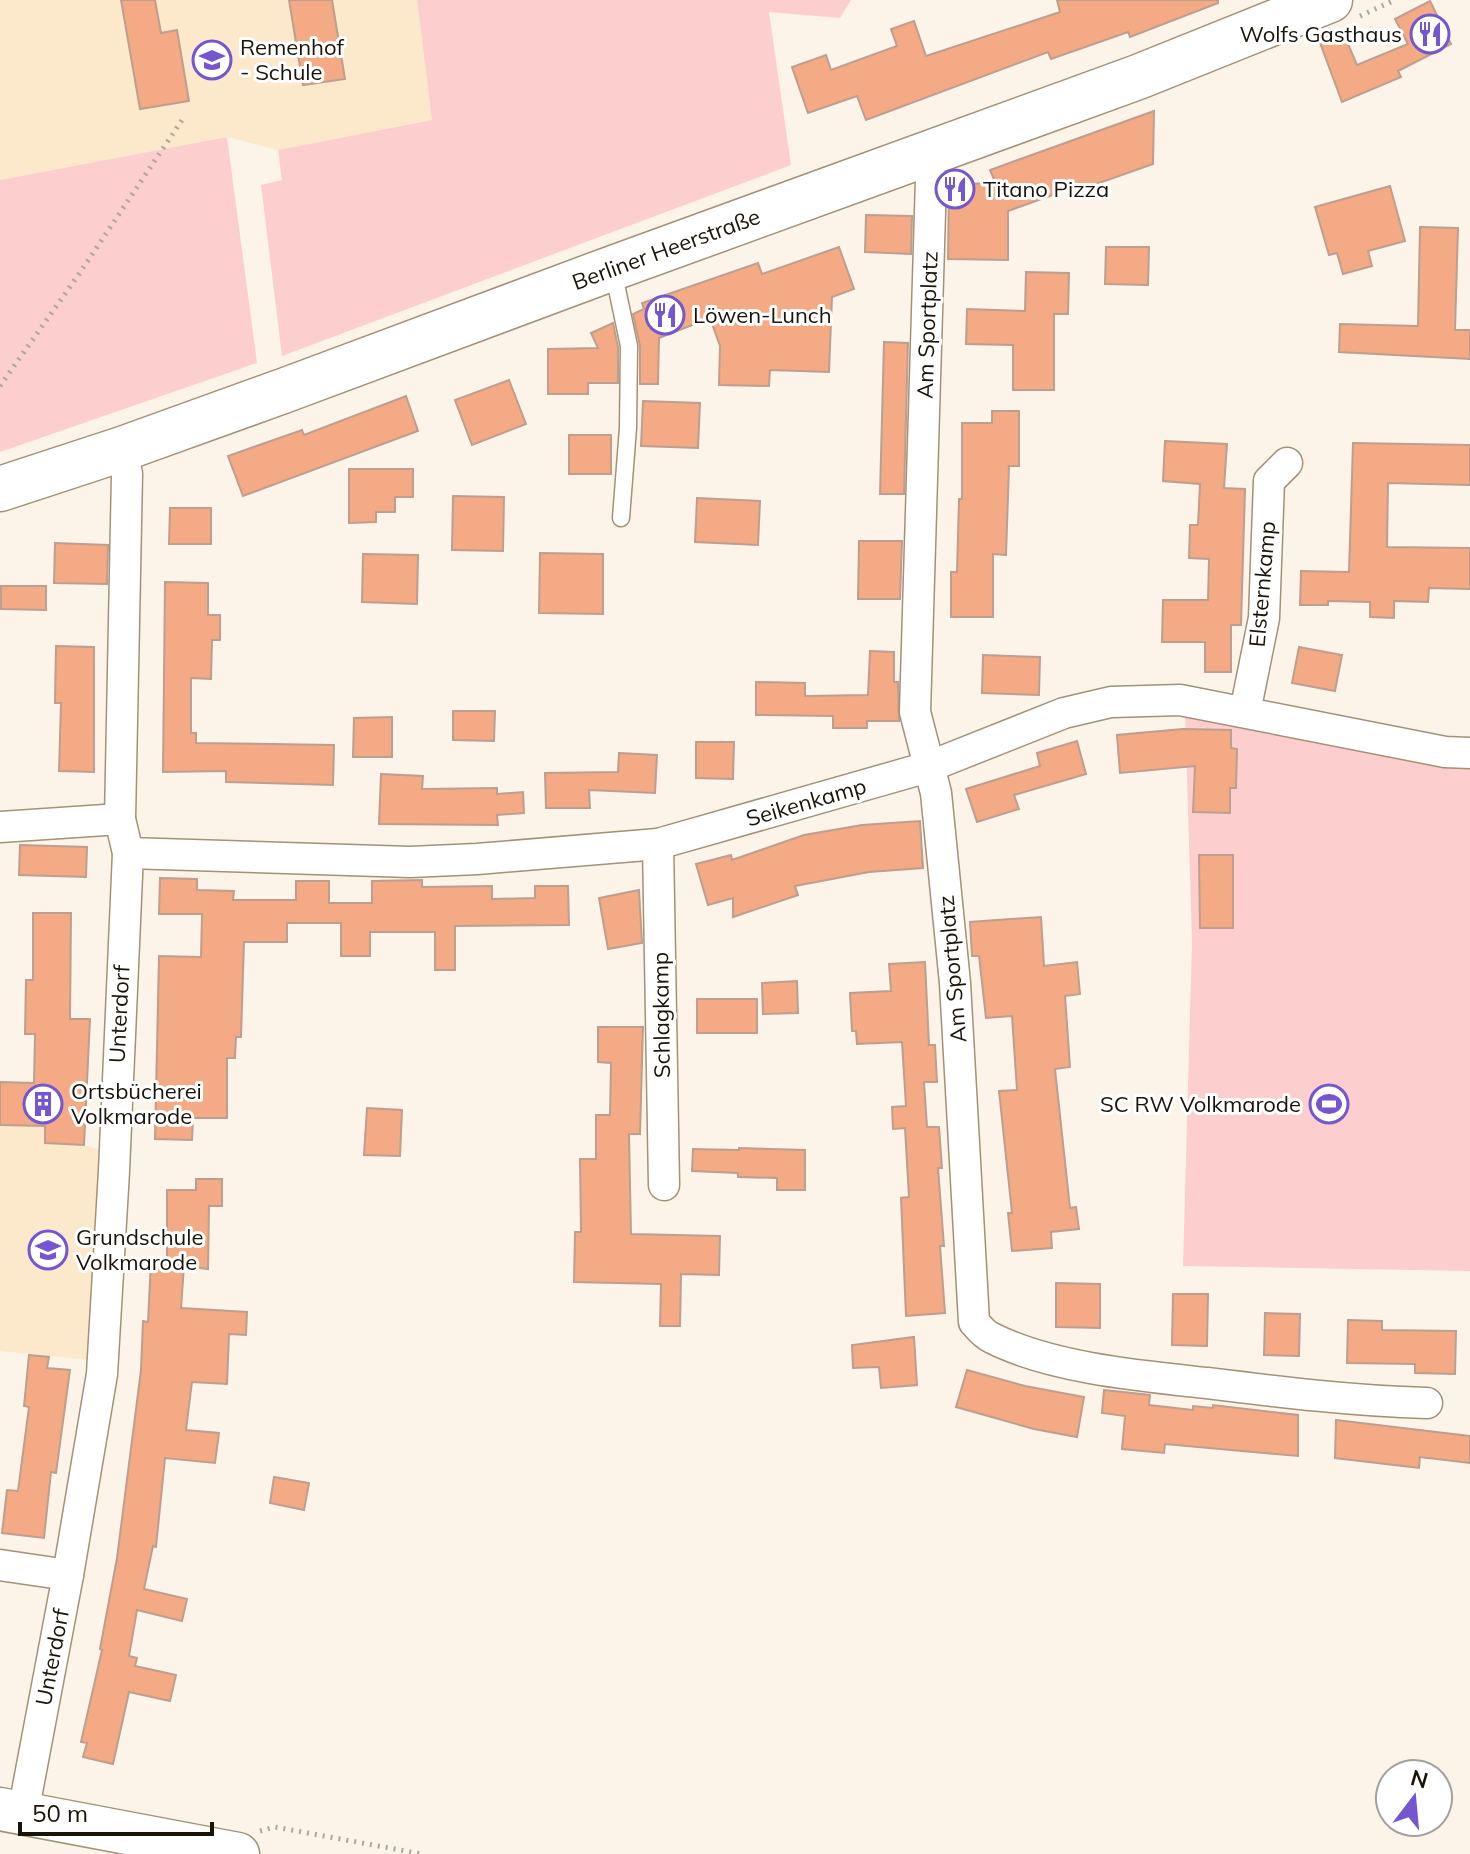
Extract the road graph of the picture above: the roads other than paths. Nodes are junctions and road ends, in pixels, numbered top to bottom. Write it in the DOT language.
graph roads {
  1 [pos="1330,0"];
  2 [pos="924,155"];
  3 [pos="613,268"];
  4 [pos="122,449"];
  5 [pos="1287,463"];
  6 [pos="0,489"];
  7 [pos="621,518"];
  8 [pos="1245,712"];
  9 [pos="1470,753"];
  10 [pos="928,767"];
  11 [pos="120,819"];
  12 [pos="0,827"];
  13 [pos="658,844"];
  14 [pos="128,853"];
  15 [pos="664,1185"];
  16 [pos="1427,1403"];
  17 [pos="0,1565"];
  18 [pos="68,1575"];
  19 [pos="11,1811"];
  20 [pos="238,1854"];
  1 -- 2 [label="main road, Berliner Heerstraße"];
  2 -- 3 [label="main road, Berliner Heerstraße"];
  2 -- 10 [label="street, Am Sportplatz"];
  3 -- 4 [label="main road, Berliner Heerstraße"];
  3 -- 7 [label="lane"];
  4 -- 6 [label="main road, Berliner Heerstraße"];
  4 -- 11 [label="street, Unterdorf"];
  5 -- 8 [label="street, Elsternkamp"];
  8 -- 9 [label="street, Seikenkamp"];
  8 -- 10 [label="street, Seikenkamp"];
  10 -- 13 [label="street, Seikenkamp"];
  10 -- 16 [label="street, Am Sportplatz"];
  11 -- 12 [label="street"];
  11 -- 14 [label="street, Unterdorf"];
  13 -- 14 [label="street, Seikenkamp"];
  13 -- 15 [label="street, Schlagkamp"];
  14 -- 18 [label="street, Unterdorf"];
  17 -- 18 [label="street"];
  18 -- 19 [label="street, Unterdorf"];
  19 -- 20 [label="main road"];
}
